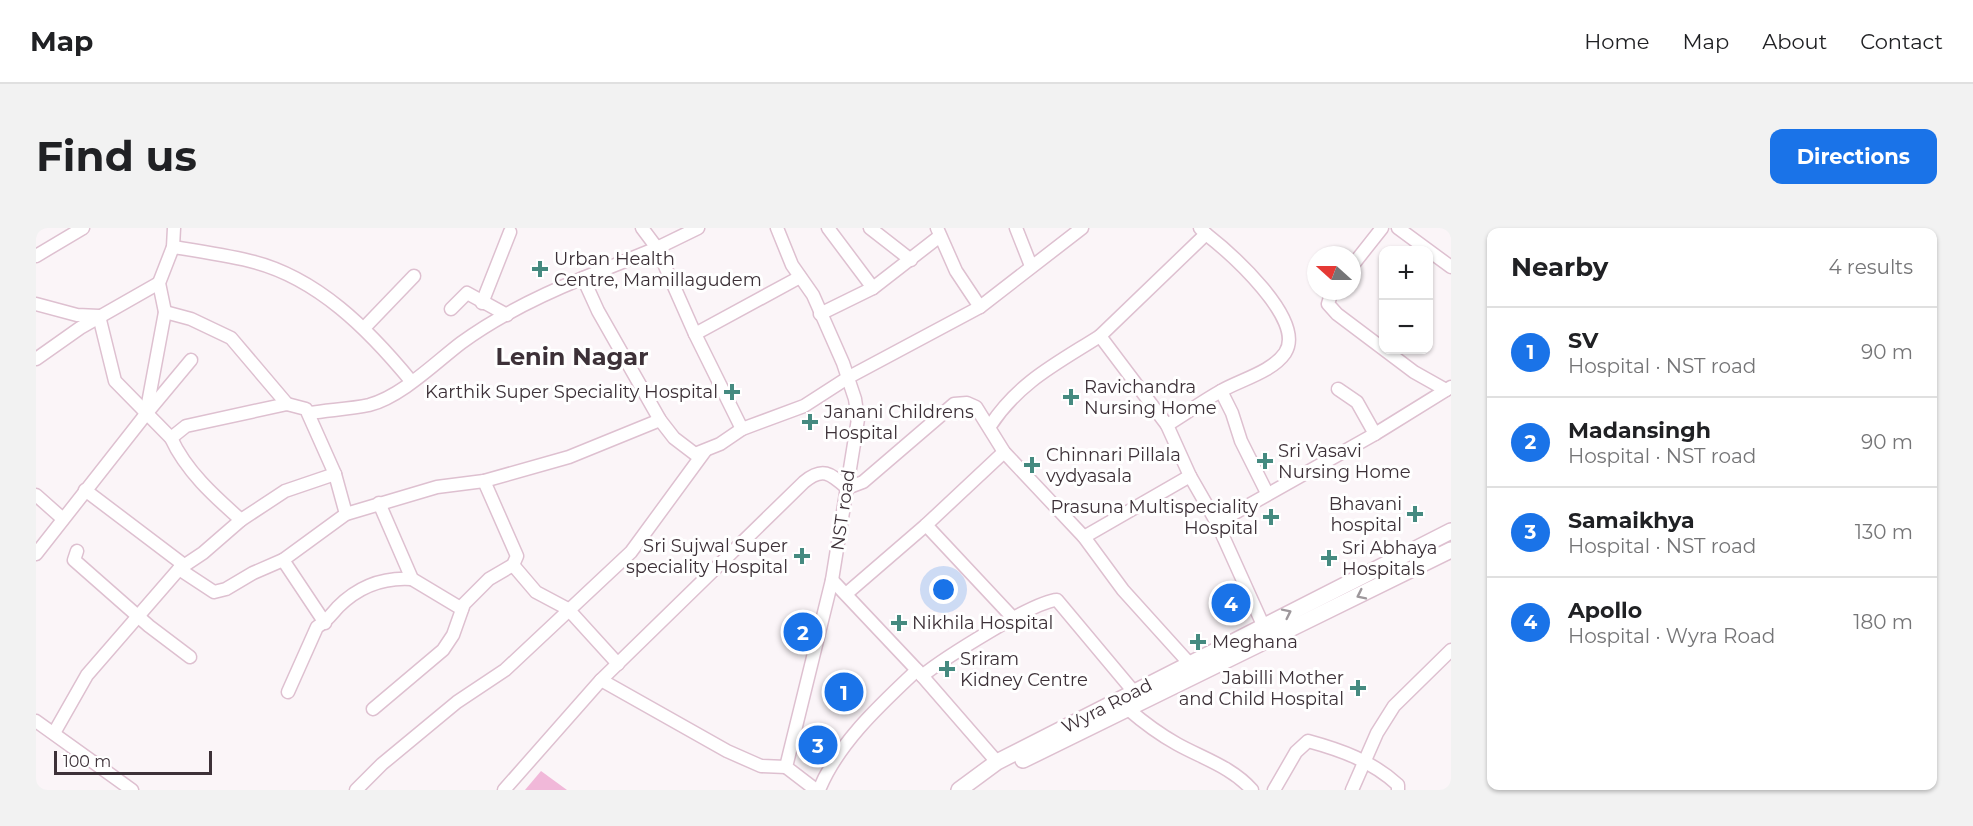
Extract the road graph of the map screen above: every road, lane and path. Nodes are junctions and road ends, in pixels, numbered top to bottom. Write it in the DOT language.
graph roads {
  1 [pos="83,228"];
  2 [pos="174,228"];
  3 [pos="642,228"];
  4 [pos="698,228"];
  5 [pos="828,228"];
  6 [pos="870,228"];
  7 [pos="1016,228"];
  8 [pos="1082,228"];
  9 [pos="1382,228"];
  10 [pos="1398,228"];
  11 [pos="781,230"];
  12 [pos="1203,231"];
  13 [pos="510,232"];
  14 [pos="938,232"];
  15 [pos="173,247"];
  16 [pos="657,248"];
  17 [pos="1361,255"];
  18 [pos="36,256"];
  19 [pos="911,260"];
  20 [pos="1031,266"];
  21 [pos="1451,267"];
  22 [pos="414,276"];
  23 [pos="800,277"];
  24 [pos="583,278"];
  25 [pos="159,283"];
  26 [pos="873,288"];
  27 [pos="1329,300"];
  28 [pos="482,303"];
  29 [pos="36,304"];
  30 [pos="980,307"];
  31 [pos="451,309"];
  32 [pos="165,312"];
  33 [pos="820,314"];
  34 [pos="507,315"];
  35 [pos="99,316"];
  36 [pos="364,327"];
  37 [pos="695,334"];
  38 [pos="1100,336"];
  39 [pos="36,359"];
  40 [pos="191,360"];
  41 [pos="849,377"];
  42 [pos="411,381"];
  43 [pos="1338,389"];
  44 [pos="1448,389"];
  45 [pos="1221,391"];
  46 [pos="287,404"];
  47 [pos="310,413"];
  48 [pos="146,414"];
  49 [pos="660,420"];
  50 [pos="1167,425"];
  51 [pos="990,426"];
  52 [pos="742,429"];
  53 [pos="1374,434"];
  54 [pos="171,438"];
  55 [pos="706,450"];
  56 [pos="1004,452"];
  57 [pos="335,474"];
  58 [pos="1190,476"];
  59 [pos="484,481"];
  60 [pos="847,488"];
  61 [pos="85,490"];
  62 [pos="1267,493"];
  63 [pos="36,495"];
  64 [pos="379,503"];
  65 [pos="346,514"];
  66 [pos="63,519"];
  67 [pos="240,520"];
  68 [pos="1217,523"];
  69 [pos="926,525"];
  70 [pos="1451,531"];
  71 [pos="1083,537"];
  72 [pos="1451,550"];
  73 [pos="76,551"];
  74 [pos="36,554"];
  75 [pos="283,560"];
  76 [pos="513,565"];
  77 [pos="181,567"];
  78 [pos="412,579"];
  79 [pos="832,580"];
  80 [pos="846,594"];
  81 [pos="462,609"];
  82 [pos="568,609"];
  83 [pos="137,616"];
  84 [pos="1014,619"];
  85 [pos="325,623"];
  86 [pos="1263,625"];
  87 [pos="1451,650"];
  88 [pos="190,657"];
  89 [pos="1440,661"];
  90 [pos="1189,663"];
  91 [pos="618,664"];
  92 [pos="1451,670"];
  93 [pos="920,673"];
  94 [pos="601,680"];
  95 [pos="288,692"];
  96 [pos="1134,692"];
  97 [pos="373,709"];
  98 [pos="1128,709"];
  99 [pos="36,721"];
  100 [pos="1081,726"];
  101 [pos="54,732"];
  102 [pos="1366,761"];
  103 [pos="997,762"];
  104 [pos="786,767"];
  105 [pos="132,790"];
  106 [pos="356,790"];
  107 [pos="504,790"];
  108 [pos="818,790"];
  109 [pos="959,790"];
  110 [pos="976,790"];
  111 [pos="1252,790"];
  112 [pos="1274,790"];
  113 [pos="1352,790"];
  114 [pos="1398,790"];
  1 -- 18 [label="street"];
  2 -- 15 [label="street"];
  3 -- 16 [label="street"];
  4 -- 16 [label="street"];
  5 -- 26 [label="street"];
  6 -- 19 [label="street"];
  7 -- 20 [label="street"];
  8 -- 20 [label="street"];
  9 -- 17 [label="street"];
  10 -- 21 [label="street"];
  11 -- 23 [label="street, NST road"];
  12 -- 38 [label="street"];
  12 -- 45 [label="street"];
  13 -- 28 [label="street"];
  14 -- 19 [label="street"];
  14 -- 30 [label="street"];
  15 -- 25 [label="street"];
  15 -- 36 [label="street"];
  16 -- 24 [label="street"];
  16 -- 37 [label="street"];
  19 -- 26 [label="street"];
  20 -- 30 [label="street"];
  22 -- 36 [label="street"];
  23 -- 33 [label="street, NST road"];
  23 -- 37 [label="street"];
  24 -- 34 [label="street"];
  24 -- 49 [label="street"];
  25 -- 32 [label="street"];
  25 -- 35 [label="street"];
  26 -- 33 [label="street"];
  27 -- 44 [label="street"];
  28 -- 31 [label="street"];
  28 -- 34 [label="street"];
  29 -- 35 [label="street"];
  30 -- 41 [label="street"];
  32 -- 46 [label="street"];
  32 -- 48 [label="street"];
  33 -- 41 [label="street, NST road"];
  34 -- 42 [label="street"];
  35 -- 39 [label="street"];
  35 -- 48 [label="street"];
  36 -- 42 [label="street"];
  37 -- 52 [label="street"];
  38 -- 50 [label="street"];
  38 -- 51 [label="street"];
  40 -- 48 [label="street"];
  41 -- 52 [label="street"];
  41 -- 60 [label="street, NST road"];
  42 -- 47 [label="street"];
  43 -- 53 [label="street"];
  44 -- 53 [label="street"];
  45 -- 50 [label="street"];
  45 -- 62 [label="street"];
  46 -- 47 [label="street"];
  46 -- 54 [label="street"];
  47 -- 57 [label="street"];
  48 -- 54 [label="street"];
  48 -- 61 [label="street"];
  49 -- 55 [label="street"];
  49 -- 59 [label="street"];
  50 -- 58 [label="street"];
  51 -- 56 [label="street"];
  51 -- 60 [label="street"];
  52 -- 55 [label="street"];
  53 -- 62 [label="street"];
  54 -- 67 [label="street"];
  55 -- 82 [label="street"];
  56 -- 69 [label="street"];
  56 -- 71 [label="street"];
  57 -- 65 [label="street"];
  57 -- 67 [label="street"];
  58 -- 68 [label="street"];
  58 -- 71 [label="street"];
  59 -- 64 [label="street"];
  59 -- 76 [label="street"];
  60 -- 79 [label="street, NST road"];
  60 -- 91 [label="street"];
  61 -- 66 [label="street"];
  61 -- 77 [label="street"];
  62 -- 68 [label="street"];
  63 -- 66 [label="street"];
  64 -- 65 [label="street"];
  64 -- 78 [label="street"];
  65 -- 75 [label="street"];
  66 -- 74 [label="street"];
  67 -- 77 [label="street"];
  68 -- 86 [label="street"];
  69 -- 80 [label="street"];
  69 -- 84 [label="street"];
  86 -- 70 [label="main road, Wyra Road, one-way"];
  71 -- 90 [label="street"];
  72 -- 98 [label="main road, Wyra Road, one-way"];
  73 -- 83 [label="street"];
  75 -- 77 [label="street"];
  75 -- 85 [label="street"];
  76 -- 81 [label="street"];
  76 -- 82 [label="street"];
  77 -- 83 [label="street"];
  78 -- 81 [label="street"];
  78 -- 85 [label="street"];
  79 -- 80 [label="street"];
  79 -- 104 [label="street, NST road"];
  80 -- 93 [label="street"];
  81 -- 97 [label="street"];
  82 -- 91 [label="street"];
  82 -- 106 [label="street"];
  83 -- 88 [label="street"];
  83 -- 101 [label="street"];
  84 -- 93 [label="street"];
  84 -- 96 [label="street"];
  85 -- 95 [label="street"];
  86 -- 90 [label="main road, Wyra Road"];
  87 -- 89 [label="street"];
  89 -- 92 [label="street"];
  89 -- 102 [label="street"];
  90 -- 96 [label="main road, Wyra Road"];
  91 -- 94 [label="street"];
  93 -- 103 [label="street"];
  93 -- 108 [label="street"];
  94 -- 104 [label="street"];
  94 -- 107 [label="street"];
  96 -- 100 [label="main road, Wyra Road"];
  98 -- 100 [label="main road, Wyra Road"];
  98 -- 111 [label="street"];
  99 -- 101 [label="street"];
  100 -- 103 [label="main road, Wyra Road"];
  100 -- 110 [label="main road, Wyra Road"];
  101 -- 105 [label="street"];
  102 -- 112 [label="street"];
  102 -- 113 [label="street"];
  102 -- 114 [label="street"];
  103 -- 109 [label="main road, Wyra Road"];
  104 -- 108 [label="street"];
}
